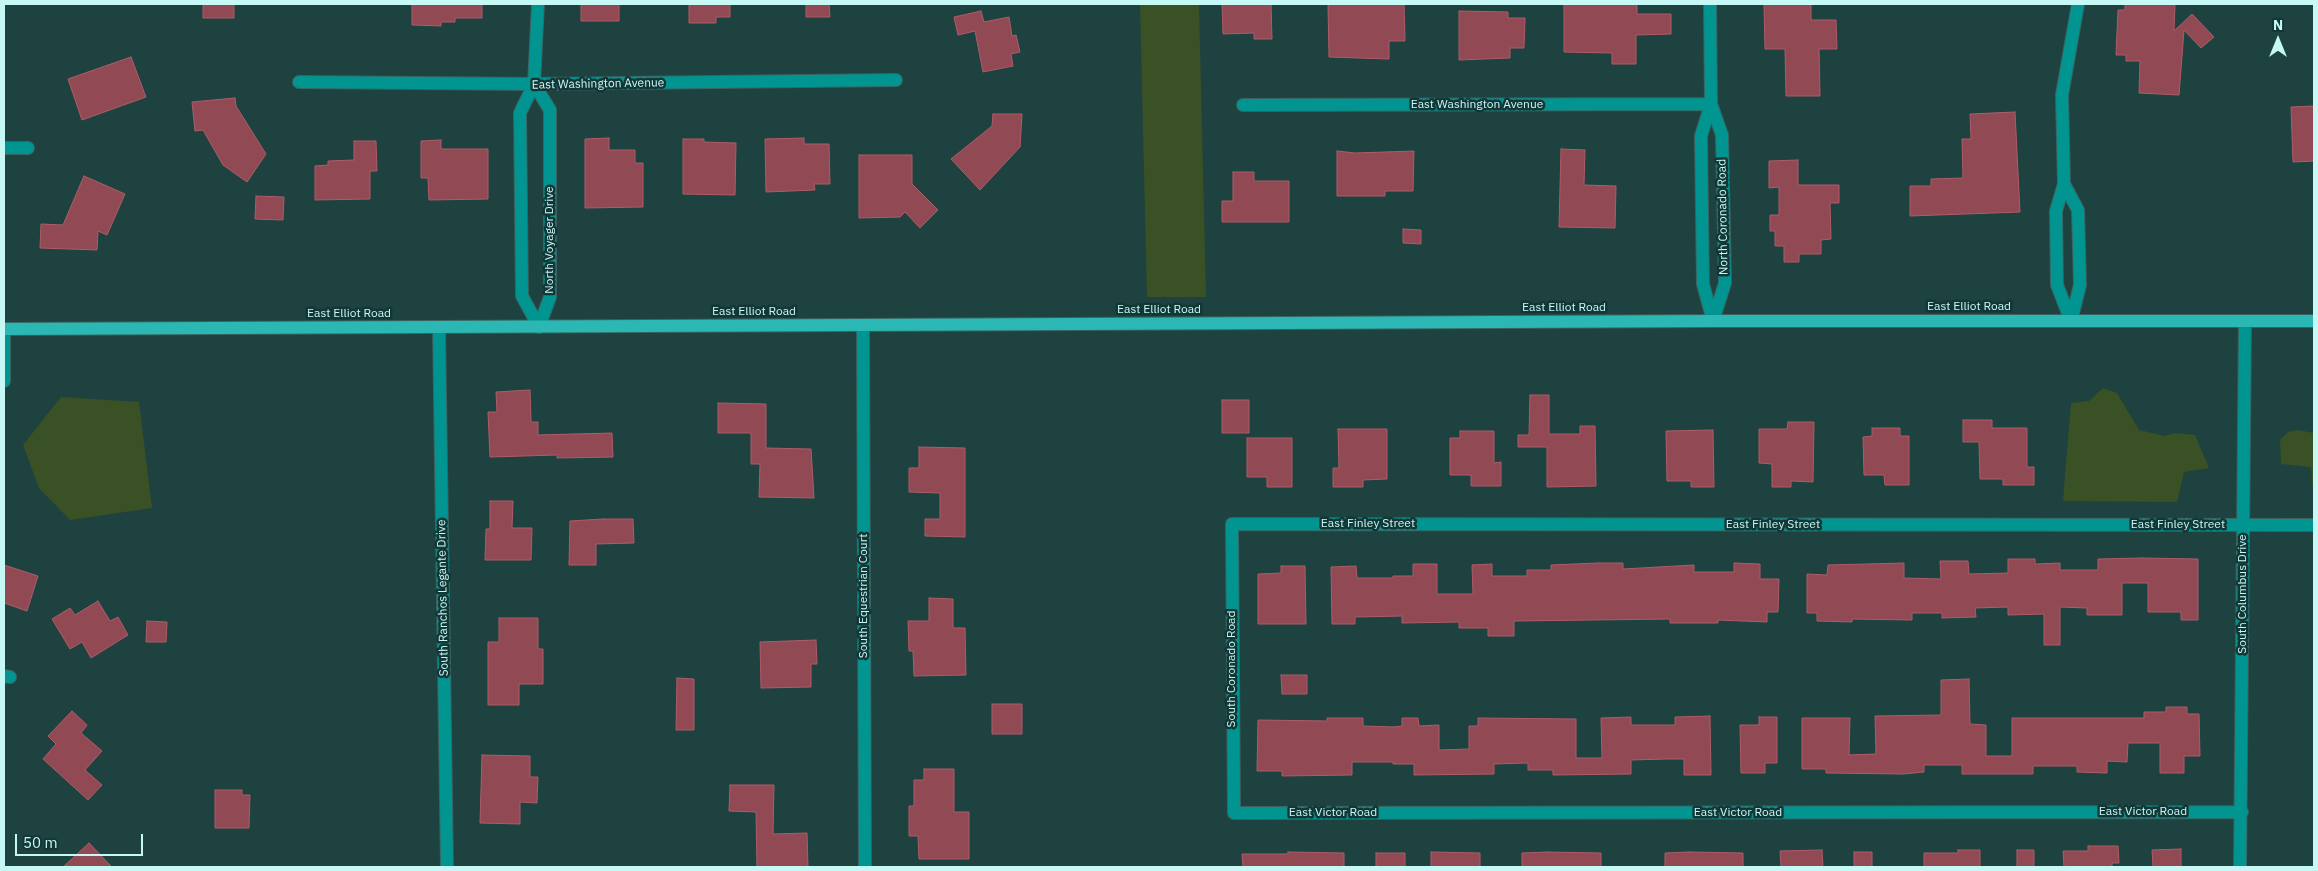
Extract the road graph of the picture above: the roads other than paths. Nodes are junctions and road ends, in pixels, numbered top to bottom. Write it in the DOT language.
graph roads {
  1 [pos="538,4"];
  2 [pos="1710,4"];
  3 [pos="2078,4"];
  4 [pos="896,80"];
  5 [pos="299,82"];
  6 [pos="534,84"];
  7 [pos="1711,104"];
  8 [pos="1243,105"];
  9 [pos="4,148"];
  10 [pos="28,148"];
  11 [pos="2064,184"];
  12 [pos="1713,321"];
  13 [pos="2071,321"];
  14 [pos="2245,321"];
  15 [pos="2314,321"];
  16 [pos="863,325"];
  17 [pos="538,327"];
  18 [pos="439,328"];
  19 [pos="4,329"];
  20 [pos="4,380"];
  21 [pos="1232,524"];
  22 [pos="2243,525"];
  23 [pos="2314,525"];
  24 [pos="2242,812"];
  25 [pos="1234,813"];
  26 [pos="447,867"];
  27 [pos="865,867"];
  28 [pos="2240,867"];
  1 -- 6 [label="street"];
  2 -- 7 [label="street, North Coronado Road"];
  3 -- 11 [label="street"];
  4 -- 6 [label="street, East Washington Avenue"];
  5 -- 6 [label="street, East Washington Avenue"];
  6 -- 17 [label="street, North Voyager Drive"];
  6 -- 17 [label="street"];
  7 -- 8 [label="street, East Washington Avenue"];
  7 -- 12 [label="street, North Coronado Road"];
  7 -- 12 [label="street, North Coronado Road"];
  9 -- 10 [label="street"];
  11 -- 13 [label="street"];
  11 -- 13 [label="street"];
  12 -- 13 [label="main road, East Elliot Road"];
  12 -- 16 [label="main road, East Elliot Road"];
  13 -- 14 [label="main road, East Elliot Road"];
  14 -- 15 [label="main road, East Elliot Road"];
  14 -- 22 [label="street, South Columbus Drive"];
  16 -- 17 [label="main road, East Elliot Road"];
  16 -- 27 [label="street, South Equestrian Court"];
  17 -- 18 [label="main road, East Elliot Road"];
  18 -- 19 [label="main road, East Elliot Road"];
  18 -- 26 [label="street, South Ranchos Legante Drive"];
  19 -- 20 [label="street"];
  21 -- 22 [label="street, East Finley Street"];
  21 -- 25 [label="street, South Coronado Road"];
  22 -- 23 [label="street, East Finley Street"];
  22 -- 24 [label="street, South Columbus Drive"];
  24 -- 25 [label="street, East Victor Road"];
  24 -- 28 [label="street, South Columbus Drive"];
}
